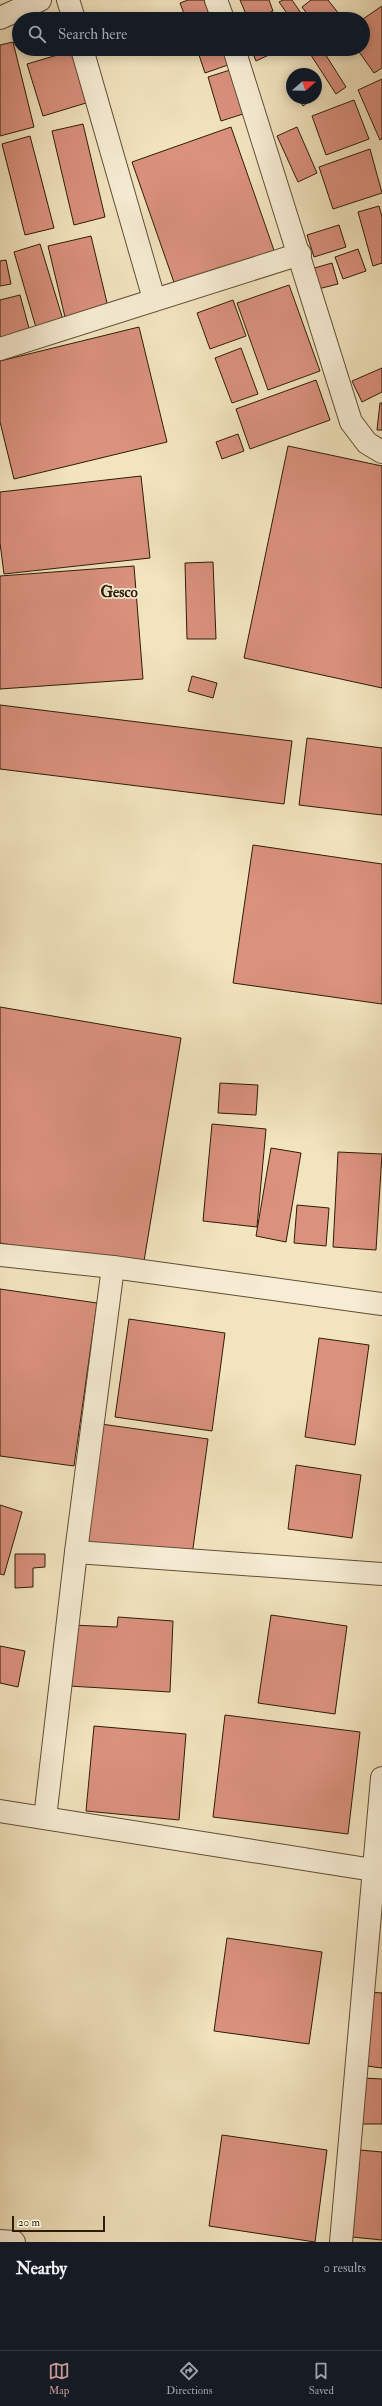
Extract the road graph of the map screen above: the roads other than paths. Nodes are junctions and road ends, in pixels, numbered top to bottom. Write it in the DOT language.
graph roads {
  1 [pos="40,0"];
  2 [pos="68,0"];
  3 [pos="216,0"];
  4 [pos="13,12"];
  5 [pos="72,12"];
  6 [pos="220,12"];
  7 [pos="12,13"];
  8 [pos="0,18"];
  9 [pos="84,56"];
  10 [pos="236,56"];
  11 [pos="300,254"];
  12 [pos="154,300"];
  13 [pos="0,349"];
  14 [pos="382,452"];
  15 [pos="0,1255"];
  16 [pos="113,1267"];
  17 [pos="382,1304"];
  18 [pos="76,1552"];
  19 [pos="382,1574"];
  20 [pos="382,1778"];
  21 [pos="0,1811"];
  22 [pos="45,1818"];
  23 [pos="373,1870"];
  24 [pos="0,2241"];
  25 [pos="14,2242"];
  26 [pos="341,2242"];
  1 -- 4 [label="street"];
  2 -- 5 [label="street"];
  3 -- 6 [label="street"];
  7 -- 8 [label="street"];
  9 -- 12 [label="street"];
  10 -- 11 [label="street"];
  11 -- 12 [label="street"];
  11 -- 14 [label="street"];
  12 -- 13 [label="street"];
  15 -- 16 [label="street"];
  16 -- 17 [label="street"];
  16 -- 18 [label="street"];
  18 -- 19 [label="street"];
  18 -- 22 [label="street"];
  20 -- 23 [label="street"];
  21 -- 22 [label="street"];
  22 -- 23 [label="street"];
  23 -- 26 [label="street"];
  24 -- 25 [label="street"];
}
